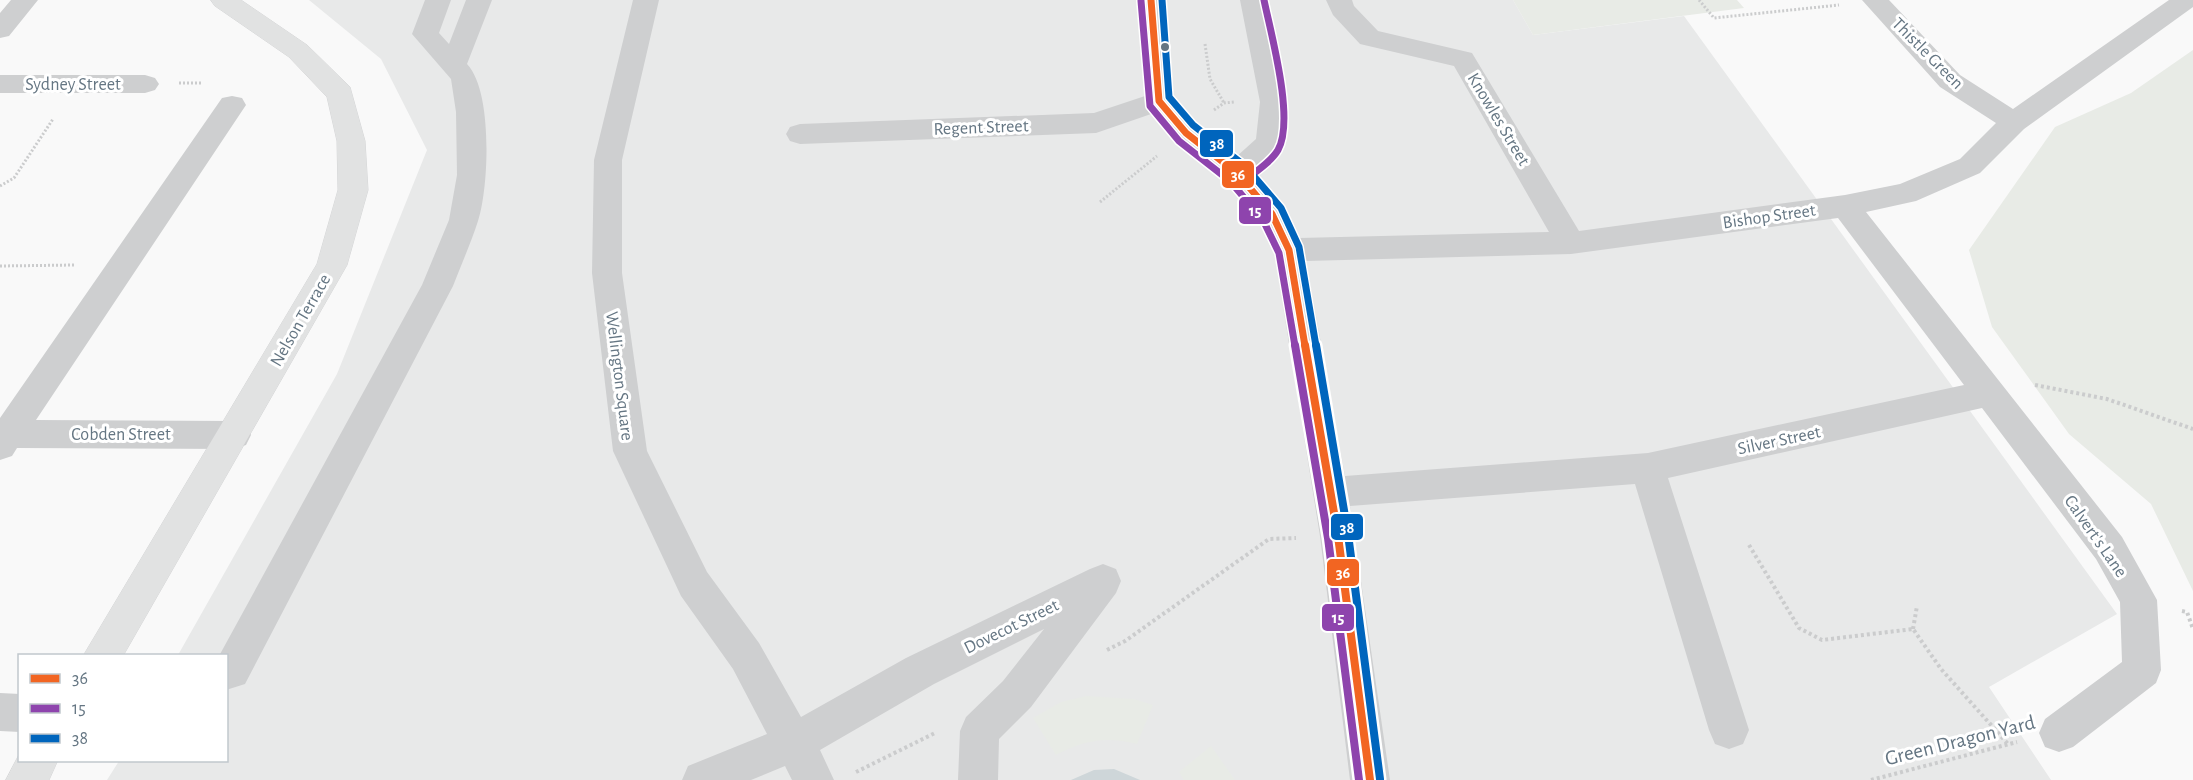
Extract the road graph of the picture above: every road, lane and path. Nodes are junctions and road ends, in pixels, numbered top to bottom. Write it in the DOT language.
graph roads {
  1 [pos="25,0"];
  2 [pos="224,0"];
  3 [pos="438,0"];
  4 [pos="479,0"];
  5 [pos="646,0"];
  6 [pos="1151,0"];
  7 [pos="1254,0"];
  8 [pos="1339,0"];
  9 [pos="1699,0"];
  10 [pos="1876,1"];
  11 [pos="2179,2"];
  12 [pos="0,30"];
  13 [pos="1205,44"];
  14 [pos="454,64"];
  15 [pos="0,84"];
  16 [pos="76,84"];
  17 [pos="145,84"];
  18 [pos="1159,101"];
  19 [pos="1224,103"];
  20 [pos="232,105"];
  21 [pos="2014,122"];
  22 [pos="800,134"];
  23 [pos="1237,173"];
  24 [pos="0,186"];
  25 [pos="1845,206"];
  26 [pos="1571,243"];
  27 [pos="1289,250"];
  28 [pos="123,264"];
  29 [pos="0,266"];
  30 [pos="1990,393"];
  31 [pos="2193,429"];
  32 [pos="234,435"];
  33 [pos="4,440"];
  34 [pos="1648,468"];
  35 [pos="1330,492"];
  36 [pos="1749,545"];
  37 [pos="1917,606"];
  38 [pos="1913,629"];
  39 [pos="103,654"];
  40 [pos="229,671"];
  41 [pos="0,712"];
  42 [pos="18,713"];
  43 [pos="1730,730"];
  44 [pos="2059,733"];
  45 [pos="794,743"];
  46 [pos="2008,744"];
  47 [pos="37,762"];
  48 [pos="26,780"];
  49 [pos="702,780"];
  50 [pos="814,780"];
  51 [pos="978,780"];
  52 [pos="1370,780"];
  53 [pos="1871,780"];
  1 -- 12 [label="street"];
  2 -- 32 [label="main road, Nelson Terrace"];
  3 -- 14 [label="street"];
  4 -- 14 [label="street"];
  5 -- 45 [label="street, Wellington Square"];
  6 -- 18 [label="street"];
  7 -- 23 [label="street"];
  8 -- 26 [label="street, Knowles Street"];
  9 -- 10 [label="path"];
  10 -- 21 [label="street, Thistle Green"];
  11 -- 21 [label="street, Bishop Street"];
  13 -- 19 [label="path"];
  14 -- 40 [label="street"];
  15 -- 16 [label="street, Sydney Street"];
  16 -- 17 [label="street, Sydney Street"];
  16 -- 24 [label="path"];
  18 -- 22 [label="street, Regent Street"];
  18 -- 23 [label="street"];
  20 -- 28 [label="street"];
  21 -- 25 [label="street, Bishop Street"];
  23 -- 27 [label="street"];
  25 -- 26 [label="street, Bishop Street"];
  25 -- 30 [label="street"];
  26 -- 27 [label="street, Bishop Street"];
  27 -- 35 [label="street"];
  28 -- 29 [label="path"];
  28 -- 33 [label="street"];
  30 -- 31 [label="path"];
  30 -- 34 [label="street, Silver Street"];
  30 -- 44 [label="street, Calvert's Lane"];
  32 -- 33 [label="street, Cobden Street"];
  32 -- 39 [label="main road, Nelson Terrace"];
  34 -- 35 [label="street, Silver Street"];
  34 -- 43 [label="street"];
  35 -- 52 [label="street"];
  36 -- 38 [label="path"];
  37 -- 38 [label="path"];
  38 -- 46 [label="path"];
  41 -- 42 [label="street"];
  44 -- 46 [label="path, Green Dragon Yard"];
  45 -- 49 [label="street, Dovecot Street"];
  45 -- 50 [label="street, Wellington Square"];
  45 -- 51 [label="street, Dovecot Street"];
  46 -- 53 [label="path, Green Dragon Yard"];
  47 -- 48 [label="main road"];
}
